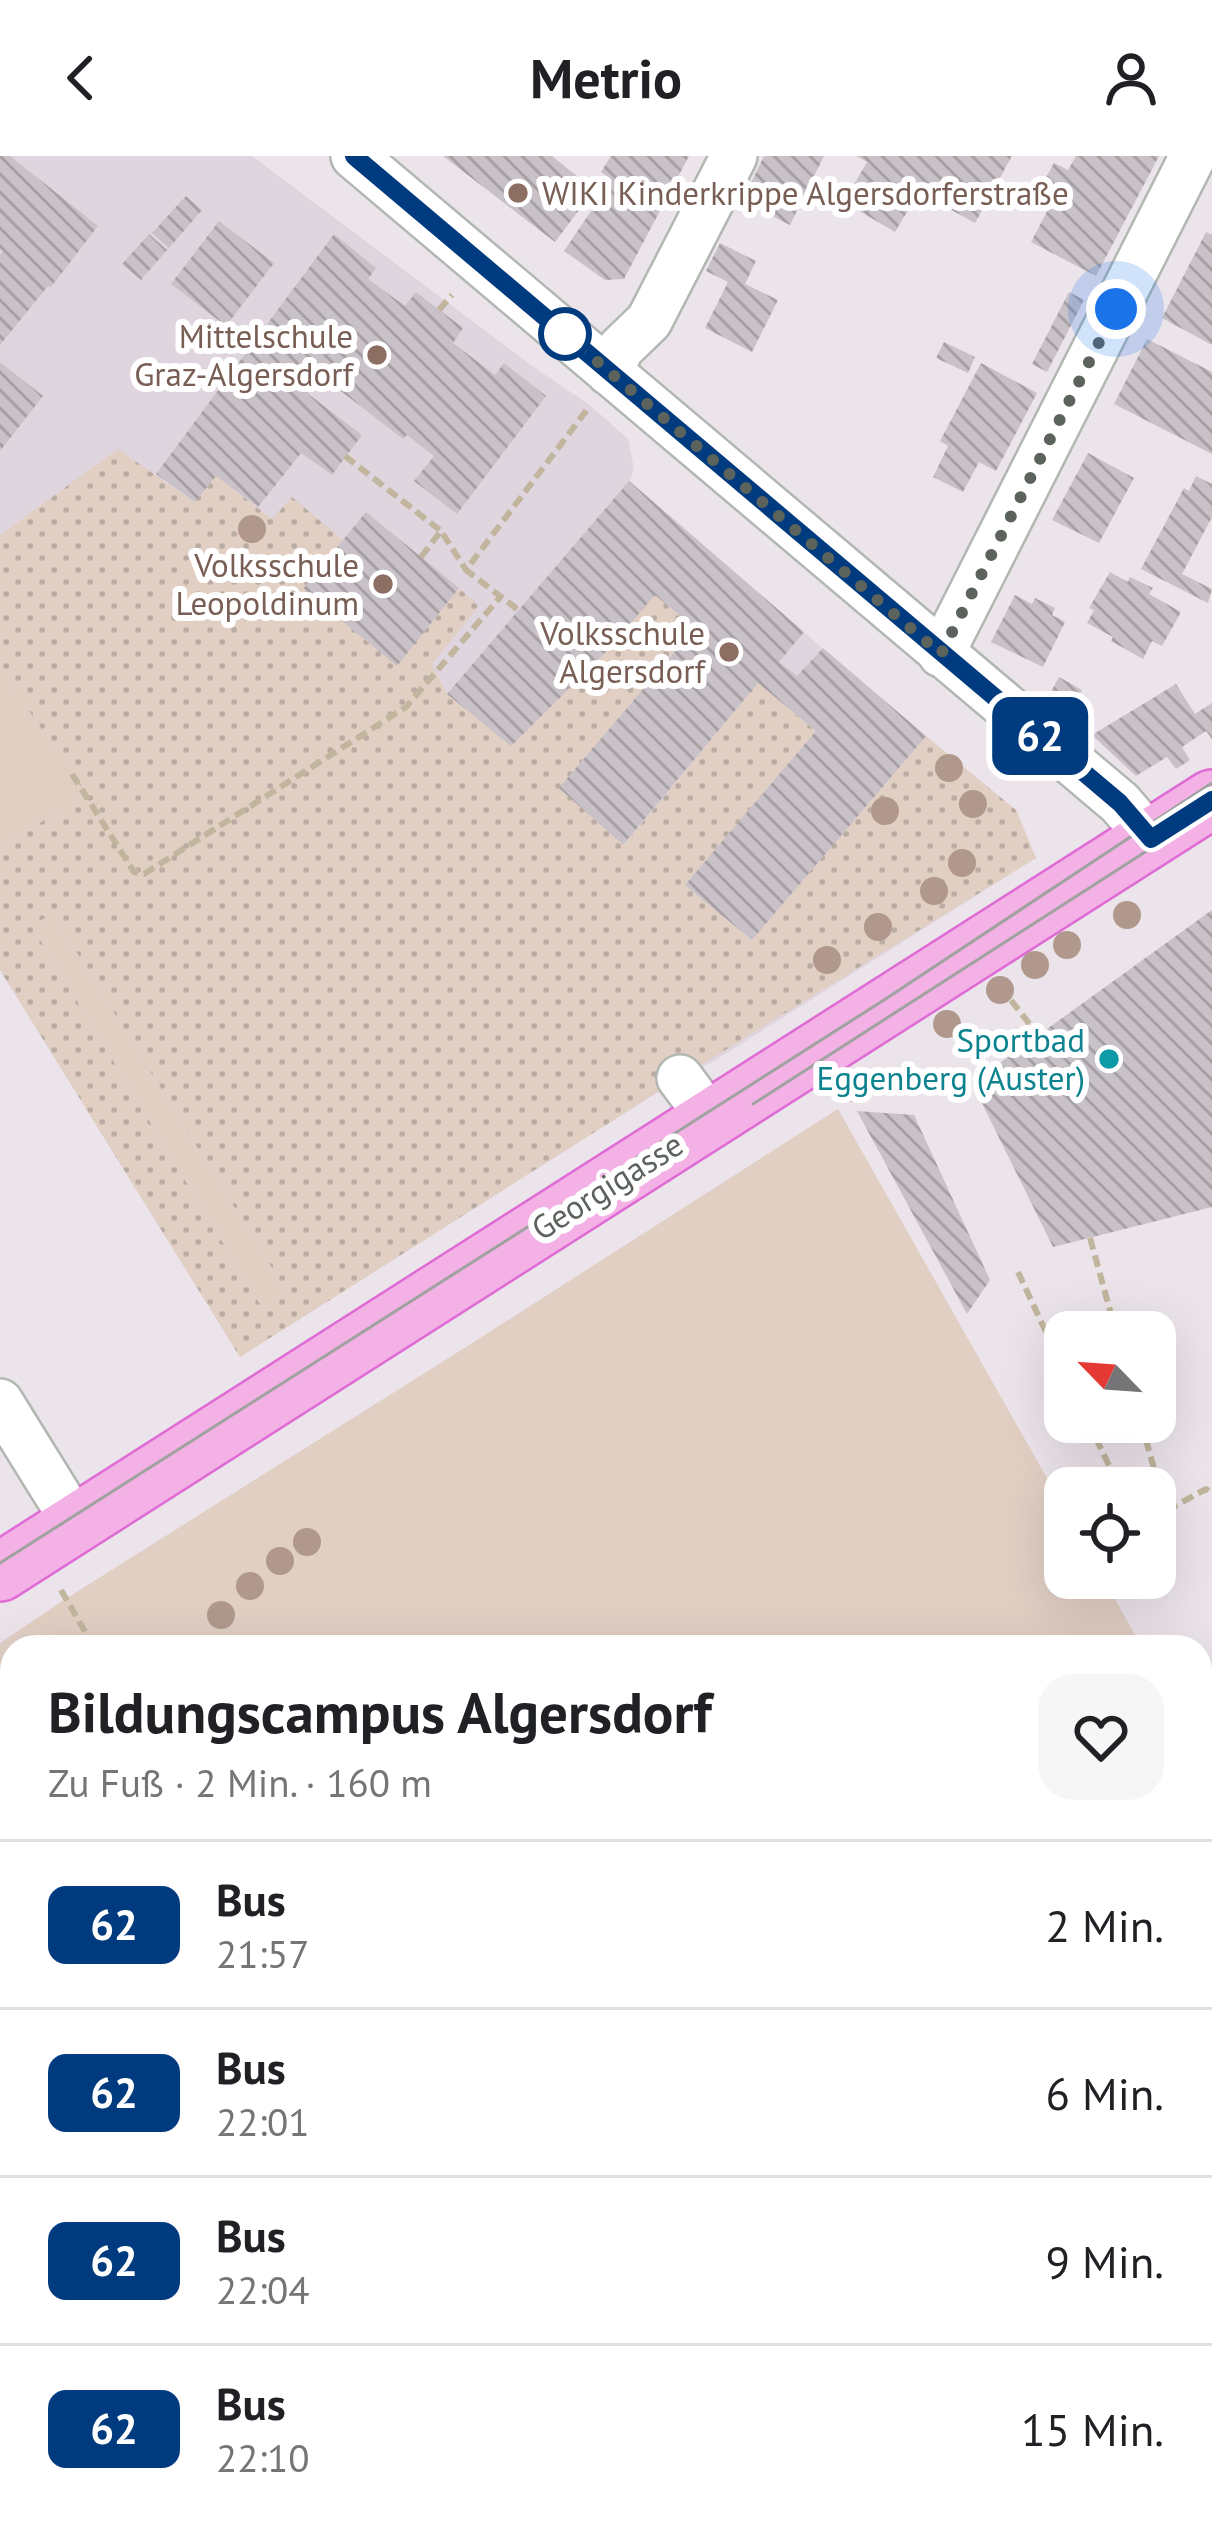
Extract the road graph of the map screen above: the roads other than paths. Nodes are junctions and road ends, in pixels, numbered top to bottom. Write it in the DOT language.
graph roads {
  1 [pos="354,156"];
  2 [pos="734,156"];
  3 [pos="1193,156"];
  4 [pos="600,389"];
  5 [pos="941,654"];
  6 [pos="1212,800"];
  7 [pos="1151,839"];
  8 [pos="0,1402"];
  9 [pos="75,1523"];
  10 [pos="0,1571"];
  1 -- 4 [label="street"];
  2 -- 4 [label="street"];
  3 -- 5 [label="street"];
  4 -- 5 [label="street"];
  5 -- 7 [label="street"];
  6 -- 7 [label="main road, Georgigasse"];
  7 -- 9 [label="main road, Georgigasse"];
  8 -- 9 [label="street"];
  9 -- 10 [label="main road, Georgigasse"];
}
